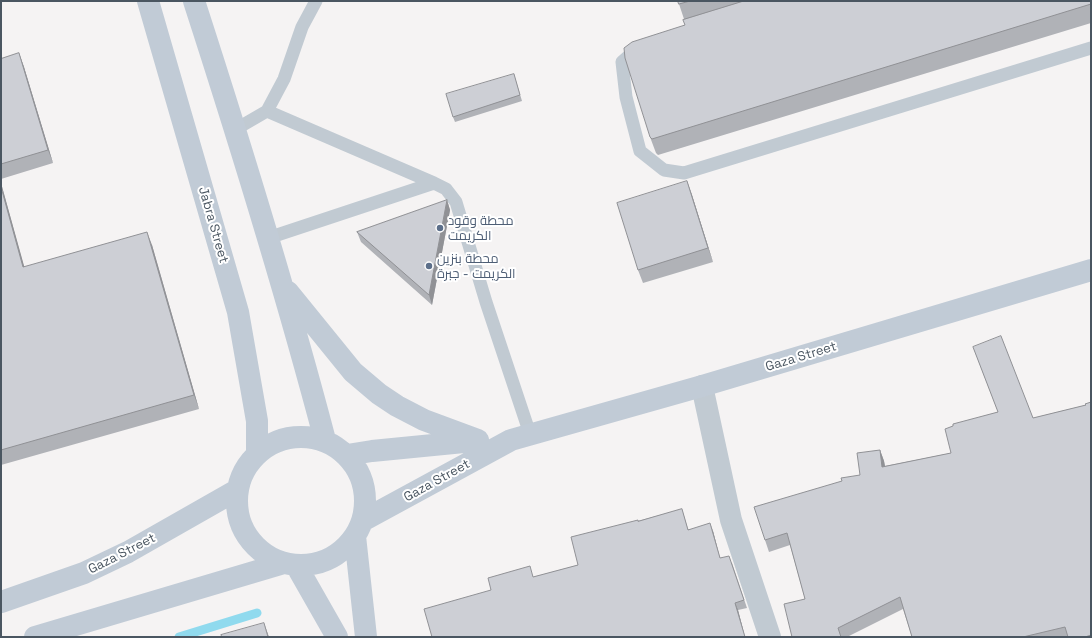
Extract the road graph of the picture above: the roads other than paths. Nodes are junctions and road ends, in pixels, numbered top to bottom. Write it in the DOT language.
graph roads {
  1 [pos="148,1"];
  2 [pos="194,1"];
  3 [pos="316,1"];
  4 [pos="652,40"];
  5 [pos="1091,48"];
  6 [pos="267,111"];
  7 [pos="236,129"];
  8 [pos="434,183"];
  9 [pos="268,238"];
  10 [pos="1091,270"];
  11 [pos="282,285"];
  12 [pos="702,386"];
  13 [pos="520,437"];
  14 [pos="325,440"];
  15 [pos="478,440"];
  16 [pos="257,454"];
  17 [pos="347,455"];
  18 [pos="237,490"];
  19 [pos="359,529"];
  20 [pos="290,564"];
  21 [pos="1,602"];
  22 [pos="35,637"];
  23 [pos="337,637"];
  24 [pos="366,637"];
  25 [pos="770,637"];
  1 -- 16 [label="main road, Jabra Street"];
  2 -- 7 [label="main road"];
  3 -- 6 [label="lane"];
  4 -- 5 [label="lane"];
  6 -- 7 [label="lane"];
  6 -- 8 [label="lane"];
  7 -- 9 [label="main road"];
  8 -- 9 [label="lane"];
  8 -- 13 [label="lane"];
  9 -- 11 [label="main road"];
  10 -- 12 [label="main road, Gaza Street"];
  11 -- 14 [label="main road"];
  11 -- 15 [label="main road"];
  12 -- 13 [label="main road, Gaza Street"];
  12 -- 25 [label="street"];
  13 -- 15 [label="main road, Gaza Street"];
  13 -- 19 [label="main road, Gaza Street"];
  14 -- 16 [label="main road"];
  14 -- 17 [label="main road"];
  15 -- 17 [label="main road, Gaza Street"];
  16 -- 18 [label="main road"];
  17 -- 19 [label="main road"];
  18 -- 20 [label="main road"];
  18 -- 21 [label="main road, Gaza Street"];
  19 -- 20 [label="main road"];
  19 -- 24 [label="main road"];
  20 -- 22 [label="main road"];
  20 -- 23 [label="main road"];
}
